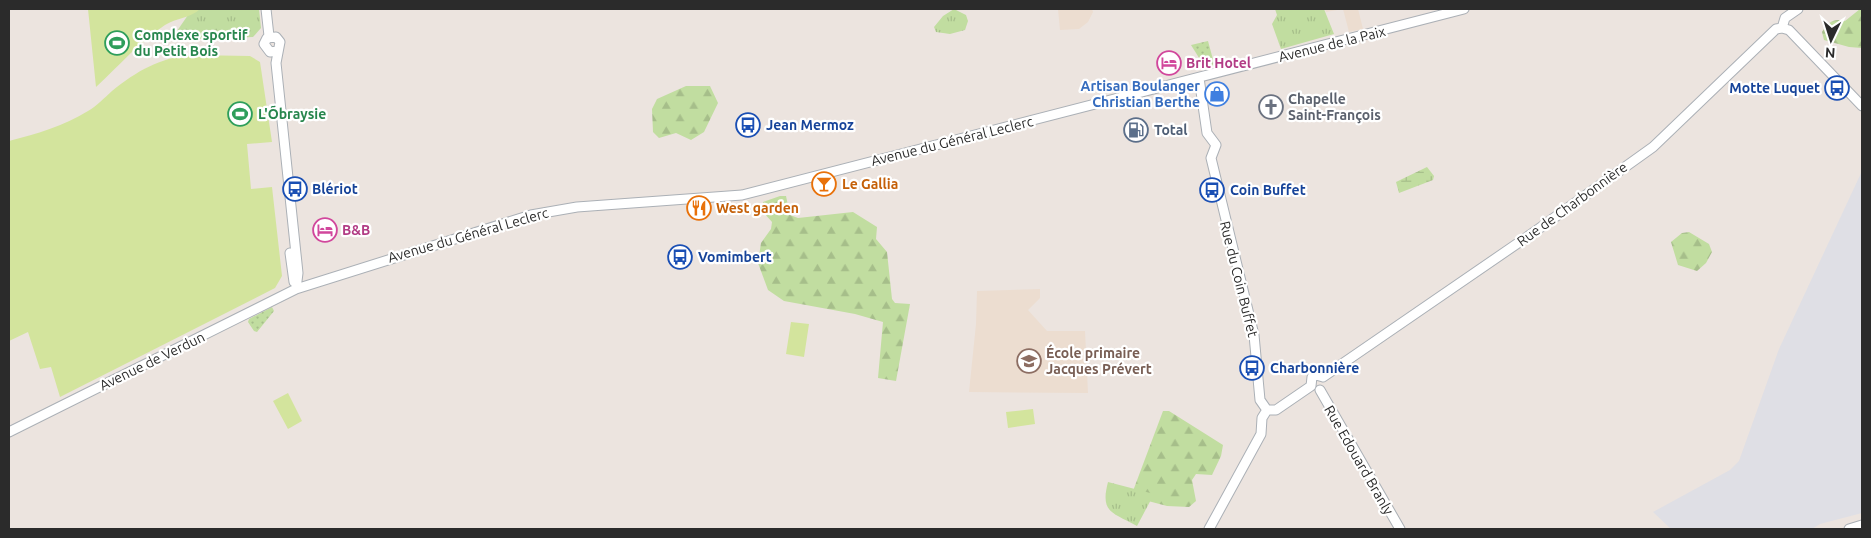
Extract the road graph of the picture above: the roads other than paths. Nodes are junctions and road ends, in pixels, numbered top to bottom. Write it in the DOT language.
graph roads {
  1 [pos="266,9"];
  2 [pos="272,9"];
  3 [pos="1464,9"];
  4 [pos="1798,9"];
  5 [pos="1782,28"];
  6 [pos="272,36"];
  7 [pos="272,51"];
  8 [pos="1195,79"];
  9 [pos="1862,106"];
  10 [pos="296,287"];
  11 [pos="1322,377"];
  12 [pos="1311,386"];
  13 [pos="1320,390"];
  14 [pos="1266,410"];
  15 [pos="9,432"];
  16 [pos="1862,526"];
  17 [pos="1209,529"];
  18 [pos="1400,529"];
  19 [pos="1849,529"];
  1 -- 6 [label="street"];
  2 -- 6 [label="street"];
  3 -- 8 [label="street, Avenue de la Paix"];
  4 -- 5 [label="street, Rue de Charbonnière"];
  5 -- 9 [label="street"];
  5 -- 11 [label="street, Rue de Charbonnière"];
  6 -- 7 [label="street"];
  6 -- 7 [label="street"];
  7 -- 10 [label="street"];
  8 -- 10 [label="street, Avenue du Général Leclerc"];
  8 -- 14 [label="street, Rue du Coin Buffet"];
  10 -- 15 [label="street, Avenue de Verdun"];
  11 -- 12 [label="street"];
  11 -- 13 [label="street"];
  12 -- 13 [label="street"];
  12 -- 14 [label="street"];
  13 -- 18 [label="street, Rue Edouard Branly"];
  14 -- 17 [label="street"];
  16 -- 19 [label="street"];
}
